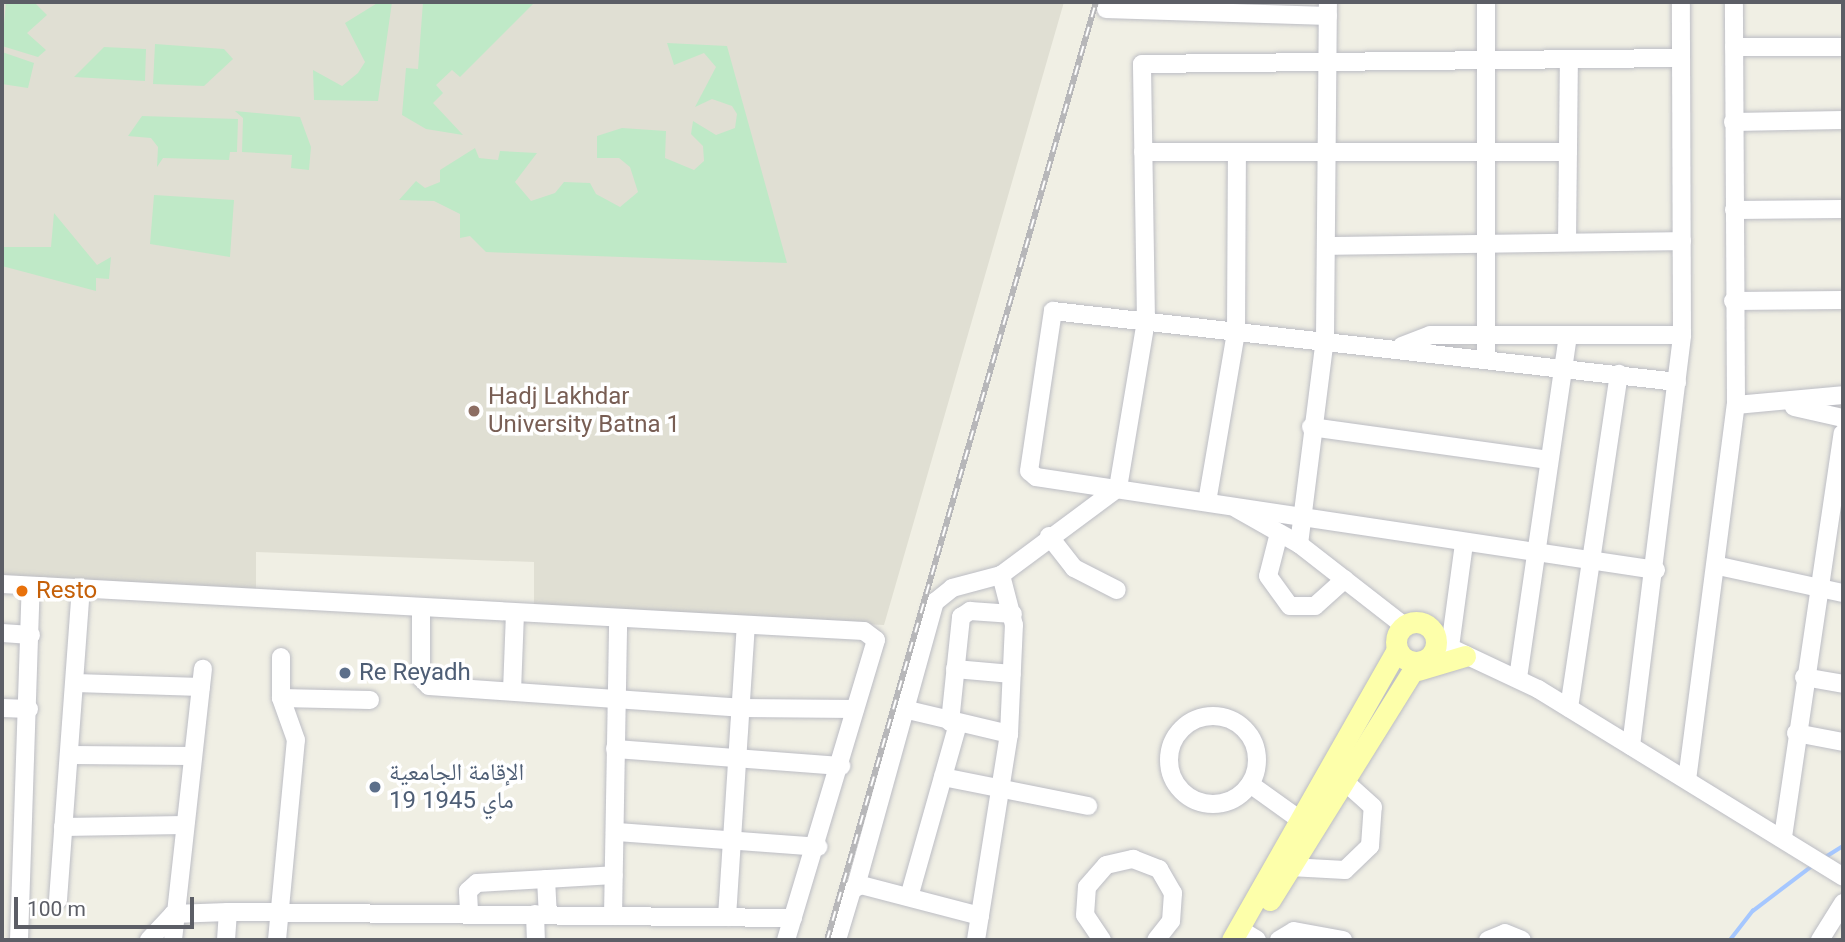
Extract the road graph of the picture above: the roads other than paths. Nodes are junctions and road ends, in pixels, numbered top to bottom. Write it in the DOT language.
graph roads {
  1 [pos="1486,2"];
  2 [pos="1681,2"];
  3 [pos="1734,2"];
  4 [pos="1106,9"];
  5 [pos="1328,9"];
  6 [pos="1734,47"];
  7 [pos="1843,47"];
  8 [pos="1681,58"];
  9 [pos="1328,60"];
  10 [pos="1488,60"];
  11 [pos="1569,60"];
  12 [pos="1843,120"];
  13 [pos="1733,122"];
  14 [pos="1143,152"];
  15 [pos="1237,152"];
  16 [pos="1327,152"];
  17 [pos="1488,152"];
  18 [pos="1568,152"];
  19 [pos="1843,209"];
  20 [pos="1734,210"];
  21 [pos="1682,241"];
  22 [pos="1487,242"];
  23 [pos="1567,242"];
  24 [pos="1325,246"];
  25 [pos="1843,300"];
  26 [pos="1733,301"];
  27 [pos="1146,321"];
  28 [pos="1236,332"];
  29 [pos="1487,334"];
  30 [pos="1682,335"];
  31 [pos="1325,337"];
  32 [pos="1567,337"];
  33 [pos="1402,346"];
  34 [pos="1486,360"];
  35 [pos="1564,366"];
  36 [pos="1619,374"];
  37 [pos="1677,382"];
  38 [pos="1843,395"];
  39 [pos="1736,405"];
  40 [pos="1784,405"];
  41 [pos="1843,418"];
  42 [pos="1311,427"];
  43 [pos="1843,433"];
  44 [pos="1549,460"];
  45 [pos="1118,488"];
  46 [pos="1207,502"];
  47 [pos="1836,503"];
  48 [pos="1231,505"];
  49 [pos="1301,515"];
  50 [pos="1279,533"];
  51 [pos="1049,536"];
  52 [pos="1464,543"];
  53 [pos="1299,544"];
  54 [pos="1536,554"];
  55 [pos="1590,561"];
  56 [pos="1719,566"];
  57 [pos="1656,570"];
  58 [pos="1001,575"];
  59 [pos="1345,579"];
  60 [pos="2,584"];
  61 [pos="31,586"];
  62 [pos="81,588"];
  63 [pos="1815,589"];
  64 [pos="1117,590"];
  65 [pos="1843,593"];
  66 [pos="421,608"];
  67 [pos="515,613"];
  68 [pos="1013,614"];
  69 [pos="618,618"];
  70 [pos="1403,625"];
  71 [pos="746,627"];
  72 [pos="2,634"];
  73 [pos="31,635"];
  74 [pos="1451,648"];
  75 [pos="1397,650"];
  76 [pos="281,657"];
  77 [pos="955,669"];
  78 [pos="1412,669"];
  79 [pos="1012,674"];
  80 [pos="1804,677"];
  81 [pos="1518,678"];
  82 [pos="75,682"];
  83 [pos="1843,684"];
  84 [pos="512,691"];
  85 [pos="615,697"];
  86 [pos="281,698"];
  87 [pos="370,700"];
  88 [pos="2,708"];
  89 [pos="740,708"];
  90 [pos="1569,708"];
  91 [pos="29,709"];
  92 [pos="855,709"];
  93 [pos="908,710"];
  94 [pos="954,723"];
  95 [pos="1796,733"];
  96 [pos="1009,734"];
  97 [pos="1843,742"];
  98 [pos="1631,746"];
  99 [pos="615,749"];
  100 [pos="71,755"];
  101 [pos="191,756"];
  102 [pos="739,758"];
  103 [pos="841,766"];
  104 [pos="943,777"];
  105 [pos="1343,780"];
  106 [pos="1687,780"];
  107 [pos="1250,784"];
  108 [pos="1001,788"];
  109 [pos="2,802"];
  110 [pos="21,803"];
  111 [pos="1088,806"];
  112 [pos="184,825"];
  113 [pos="1307,825"];
  114 [pos="63,827"];
  115 [pos="616,832"];
  116 [pos="1783,837"];
  117 [pos="731,841"];
  118 [pos="818,847"];
  119 [pos="1290,867"];
  120 [pos="1839,874"];
  121 [pos="614,875"];
  122 [pos="546,879"];
  123 [pos="856,886"];
  124 [pos="909,897"];
  125 [pos="58,900"];
  126 [pos="1843,903"];
  127 [pos="277,911"];
  128 [pos="470,911"];
  129 [pos="228,912"];
  130 [pos="173,914"];
  131 [pos="542,914"];
  132 [pos="613,916"];
  133 [pos="980,916"];
  134 [pos="727,918"];
  135 [pos="793,918"];
  136 [pos="1245,937"];
  137 [pos="1160,939"];
  138 [pos="19,940"];
  139 [pos="149,940"];
  140 [pos="173,940"];
  141 [pos="226,940"];
  142 [pos="277,940"];
  143 [pos="536,940"];
  144 [pos="786,940"];
  145 [pos="837,940"];
  146 [pos="976,940"];
  147 [pos="1102,940"];
  148 [pos="1279,940"];
  149 [pos="1343,940"];
  150 [pos="1488,940"];
  151 [pos="1522,940"];
  152 [pos="1821,940"];
  1 -- 10 [label="street"];
  2 -- 8 [label="street"];
  3 -- 6 [label="street"];
  4 -- 5 [label="street"];
  5 -- 9 [label="street"];
  6 -- 7 [label="street"];
  6 -- 13 [label="street"];
  8 -- 11 [label="street"];
  8 -- 21 [label="street"];
  9 -- 10 [label="street"];
  9 -- 14 [label="street"];
  9 -- 16 [label="street"];
  10 -- 11 [label="street"];
  10 -- 17 [label="street"];
  11 -- 18 [label="street"];
  12 -- 13 [label="street"];
  13 -- 20 [label="street"];
  14 -- 15 [label="street"];
  14 -- 27 [label="street"];
  15 -- 16 [label="street"];
  15 -- 28 [label="street"];
  16 -- 17 [label="street"];
  16 -- 24 [label="street"];
  17 -- 18 [label="street"];
  17 -- 22 [label="street"];
  18 -- 23 [label="street"];
  19 -- 20 [label="street"];
  20 -- 26 [label="street"];
  21 -- 23 [label="street"];
  21 -- 30 [label="street"];
  22 -- 23 [label="street"];
  22 -- 24 [label="street"];
  22 -- 29 [label="street"];
  24 -- 31 [label="street"];
  25 -- 26 [label="street"];
  26 -- 39 [label="street"];
  27 -- 28 [label="street"];
  27 -- 45 [label="street"];
  27 -- 45 [label="street"];
  28 -- 31 [label="street"];
  28 -- 46 [label="street"];
  29 -- 32 [label="street"];
  29 -- 33 [label="street"];
  29 -- 34 [label="street"];
  30 -- 32 [label="street"];
  30 -- 37 [label="street"];
  31 -- 33 [label="street"];
  31 -- 42 [label="street"];
  32 -- 35 [label="street"];
  33 -- 34 [label="street"];
  34 -- 35 [label="street"];
  35 -- 36 [label="street"];
  35 -- 44 [label="street"];
  36 -- 37 [label="street"];
  36 -- 55 [label="street"];
  37 -- 57 [label="street"];
  38 -- 40 [label="street"];
  39 -- 40 [label="street"];
  39 -- 56 [label="street"];
  40 -- 41 [label="street"];
  42 -- 44 [label="street"];
  42 -- 49 [label="street"];
  43 -- 47 [label="street"];
  44 -- 54 [label="street"];
  45 -- 46 [label="street"];
  45 -- 51 [label="street"];
  46 -- 48 [label="street"];
  47 -- 63 [label="street"];
  48 -- 49 [label="street"];
  48 -- 50 [label="street"];
  49 -- 52 [label="street"];
  49 -- 53 [label="street"];
  50 -- 53 [label="street"];
  50 -- 59 [label="street"];
  51 -- 58 [label="street"];
  51 -- 64 [label="street"];
  52 -- 54 [label="street"];
  52 -- 74 [label="street"];
  53 -- 59 [label="street"];
  54 -- 55 [label="street"];
  54 -- 81 [label="street"];
  55 -- 57 [label="street"];
  55 -- 90 [label="street"];
  56 -- 63 [label="street"];
  56 -- 106 [label="street"];
  57 -- 98 [label="street"];
  58 -- 68 [label="street"];
  58 -- 93 [label="street"];
  59 -- 70 [label="street"];
  60 -- 61 [label="street"];
  61 -- 62 [label="street"];
  61 -- 73 [label="street"];
  62 -- 66 [label="street"];
  62 -- 82 [label="street"];
  63 -- 65 [label="street"];
  63 -- 80 [label="street"];
  66 -- 67 [label="street"];
  66 -- 84 [label="street"];
  67 -- 69 [label="street"];
  67 -- 84 [label="street"];
  68 -- 77 [label="street"];
  68 -- 79 [label="street"];
  69 -- 71 [label="street"];
  69 -- 85 [label="street"];
  70 -- 74 [label="main road"];
  70 -- 75 [label="main road"];
  71 -- 89 [label="street"];
  71 -- 92 [label="street"];
  72 -- 73 [label="street"];
  73 -- 91 [label="street"];
  74 -- 78 [label="main road"];
  74 -- 78 [label="main road"];
  74 -- 81 [label="street"];
  75 -- 78 [label="main road"];
  75 -- 113 [label="main road"];
  76 -- 86 [label="street"];
  77 -- 79 [label="street"];
  77 -- 94 [label="street"];
  78 -- 105 [label="main road"];
  79 -- 96 [label="street"];
  80 -- 83 [label="street"];
  80 -- 95 [label="street"];
  81 -- 90 [label="street"];
  82 -- 100 [label="street"];
  82 -- 101 [label="street"];
  84 -- 85 [label="street"];
  85 -- 89 [label="street"];
  85 -- 99 [label="street"];
  86 -- 87 [label="street"];
  86 -- 127 [label="street"];
  88 -- 91 [label="street"];
  89 -- 92 [label="street"];
  89 -- 102 [label="street"];
  90 -- 98 [label="street"];
  91 -- 110 [label="street"];
  92 -- 103 [label="street"];
  93 -- 94 [label="street"];
  93 -- 123 [label="street"];
  94 -- 96 [label="street"];
  94 -- 104 [label="street"];
  95 -- 97 [label="street"];
  95 -- 116 [label="street"];
  96 -- 108 [label="street"];
  98 -- 106 [label="street"];
  99 -- 102 [label="street"];
  99 -- 115 [label="street"];
  100 -- 101 [label="street"];
  100 -- 114 [label="street"];
  101 -- 112 [label="street"];
  102 -- 103 [label="street"];
  102 -- 117 [label="street"];
  103 -- 118 [label="street"];
  104 -- 108 [label="street"];
  104 -- 124 [label="street"];
  105 -- 113 [label="main road"];
  105 -- 119 [label="street"];
  106 -- 116 [label="street"];
  107 -- 107 [label="street"];
  107 -- 113 [label="street"];
  108 -- 111 [label="street"];
  108 -- 133 [label="street"];
  109 -- 110 [label="street"];
  110 -- 138 [label="street"];
  112 -- 114 [label="street"];
  112 -- 130 [label="street"];
  113 -- 119 [label="main road"];
  113 -- 136 [label="main road"];
  114 -- 125 [label="street"];
  115 -- 117 [label="street"];
  115 -- 121 [label="street"];
  116 -- 120 [label="street"];
  117 -- 118 [label="street"];
  117 -- 134 [label="street"];
  118 -- 135 [label="street"];
  119 -- 136 [label="main road"];
  121 -- 122 [label="street"];
  121 -- 132 [label="street"];
  122 -- 128 [label="street"];
  122 -- 131 [label="street"];
  123 -- 124 [label="street"];
  123 -- 145 [label="street"];
  124 -- 133 [label="street"];
  126 -- 152 [label="street"];
  127 -- 128 [label="street"];
  127 -- 129 [label="street"];
  127 -- 142 [label="street"];
  128 -- 131 [label="street"];
  129 -- 130 [label="street"];
  129 -- 141 [label="street"];
  130 -- 139 [label="street"];
  130 -- 140 [label="street"];
  131 -- 132 [label="street"];
  131 -- 143 [label="street"];
  132 -- 134 [label="street"];
  133 -- 146 [label="street"];
  134 -- 135 [label="street"];
  135 -- 144 [label="street"];
  137 -- 147 [label="street"];
  148 -- 149 [label="street"];
  150 -- 151 [label="street"];
}
